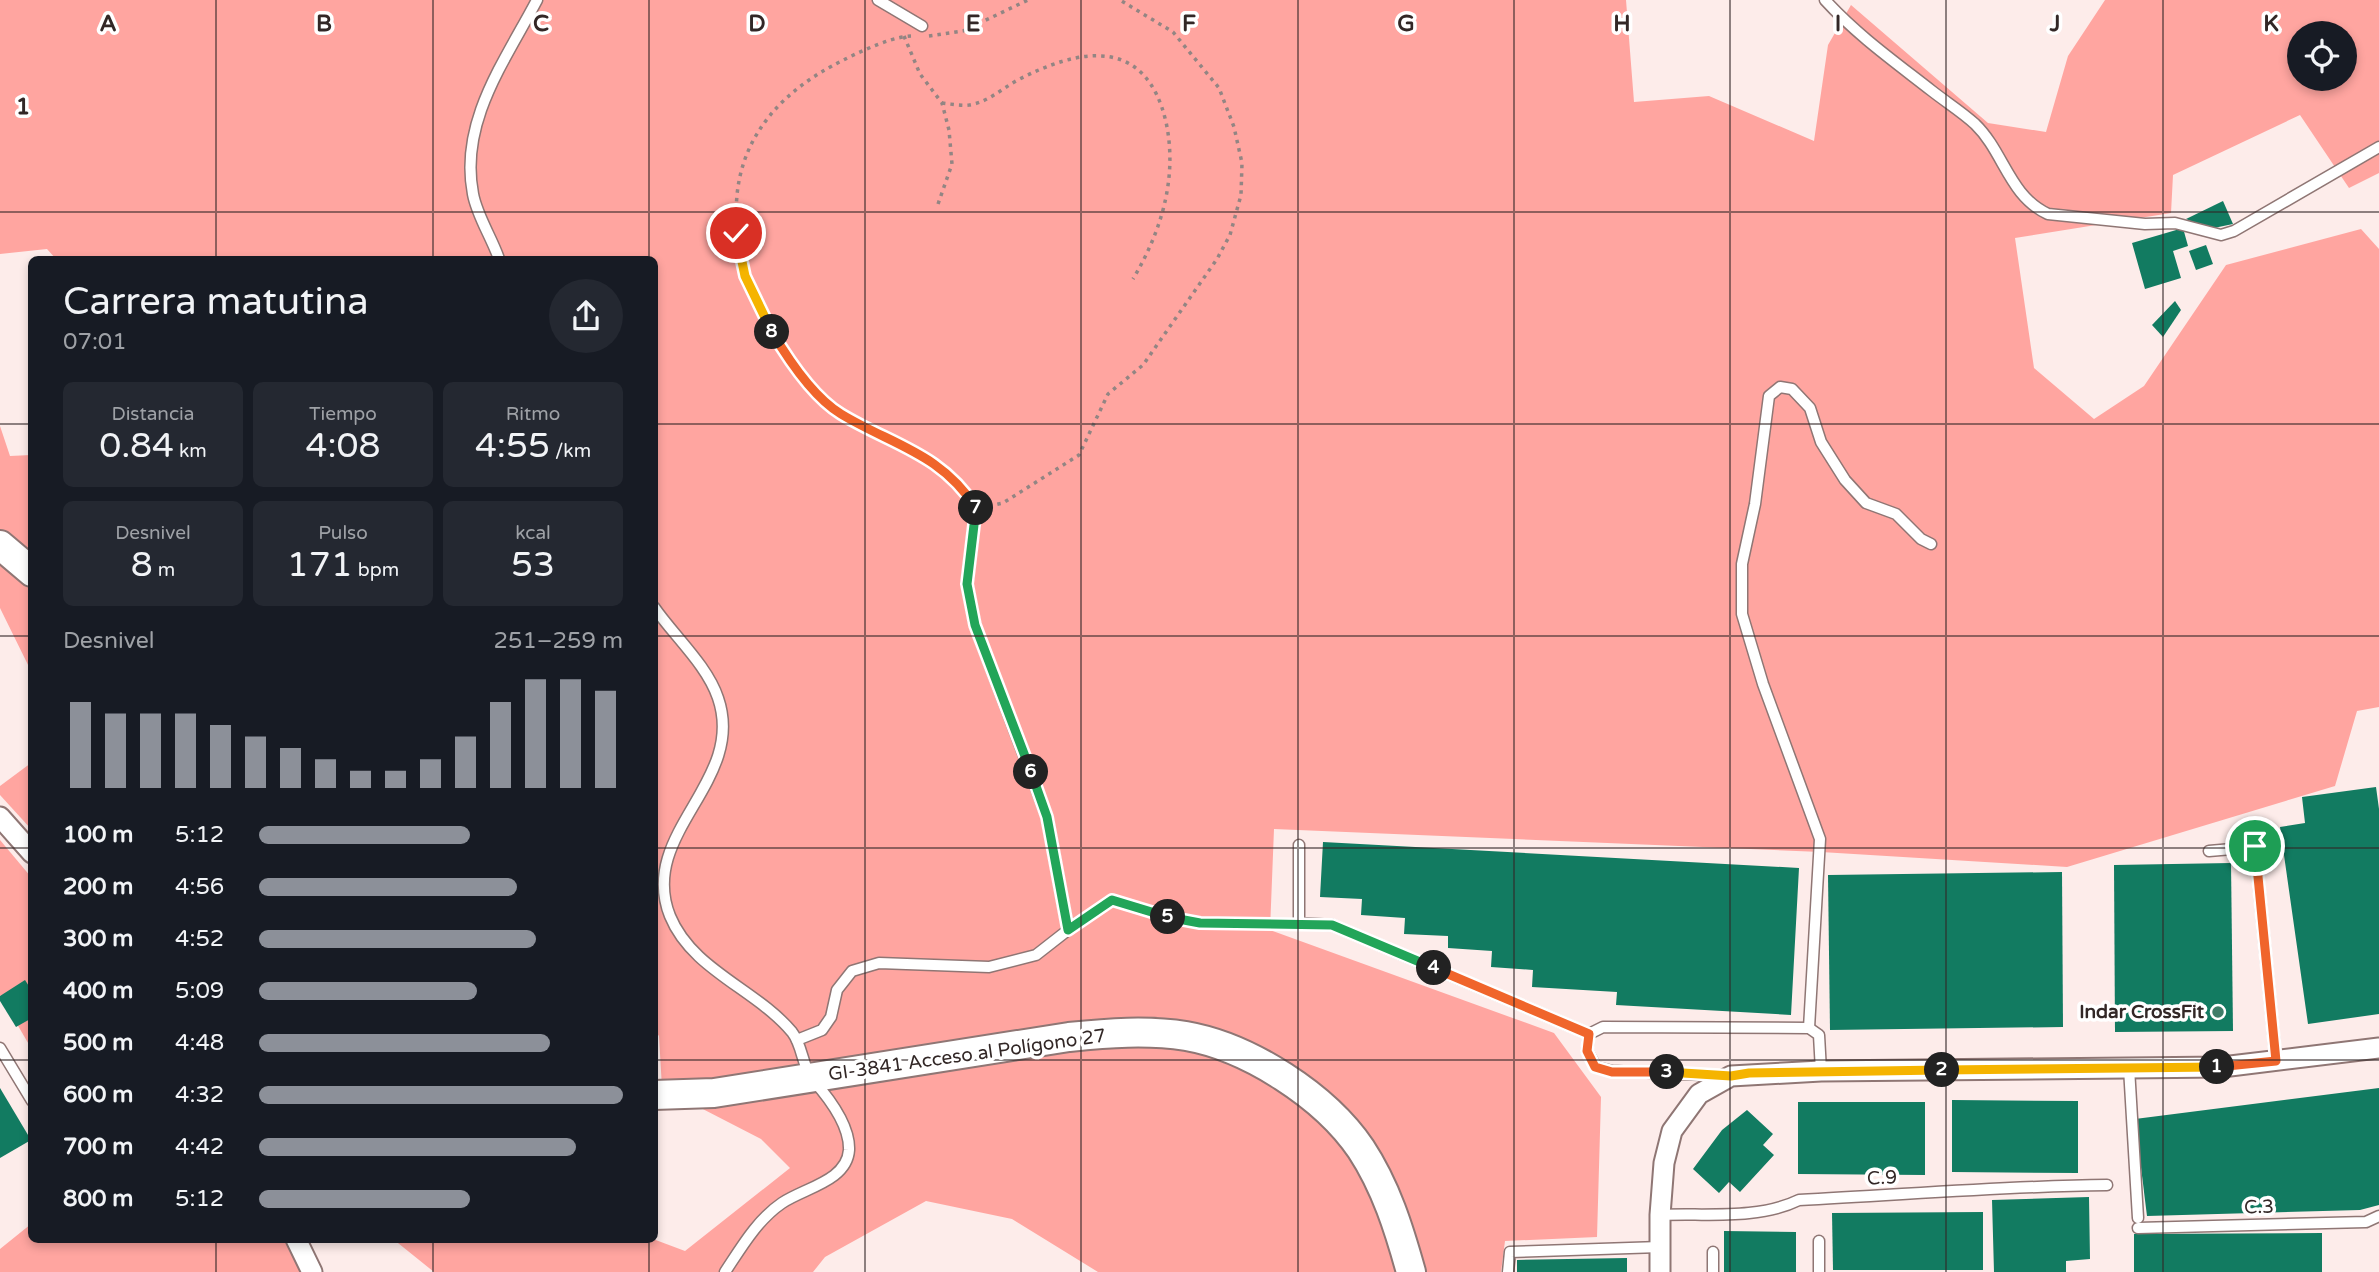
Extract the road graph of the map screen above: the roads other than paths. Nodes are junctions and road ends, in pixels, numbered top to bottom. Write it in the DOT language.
graph roads {
  1 [pos="537,0"];
  2 [pos="1825,0"];
  3 [pos="881,3"];
  4 [pos="924,31"];
  5 [pos="2379,148"];
  6 [pos="498,256"];
  7 [pos="976,508"];
  8 [pos="1931,544"];
  9 [pos="0,545"];
  10 [pos="28,568"];
  11 [pos="658,613"];
  12 [pos="0,817"];
  13 [pos="1298,845"];
  14 [pos="28,848"];
  15 [pos="2209,851"];
  16 [pos="1809,1028"];
  17 [pos="1589,1034"];
  18 [pos="797,1040"];
  19 [pos="0,1048"];
  20 [pos="2379,1048"];
  21 [pos="2276,1061"];
  22 [pos="2129,1068"];
  23 [pos="1821,1071"];
  24 [pos="1731,1076"];
  25 [pos="811,1078"];
  26 [pos="28,1094"];
  27 [pos="658,1095"];
  28 [pos="2107,1185"];
  29 [pos="1660,1214"];
  30 [pos="2379,1216"];
  31 [pos="1819,1241"];
  32 [pos="298,1243"];
  33 [pos="1660,1247"];
  34 [pos="1713,1252"];
  35 [pos="313,1272"];
  36 [pos="725,1272"];
  37 [pos="1411,1272"];
  38 [pos="1508,1272"];
  39 [pos="1660,1272"];
  40 [pos="1713,1272"];
  41 [pos="1819,1272"];
  1 -- 6 [label="lane"];
  2 -- 5 [label="lane"];
  3 -- 4 [label="lane"];
  7 -- 18 [label="lane"];
  8 -- 16 [label="lane"];
  9 -- 10 [label="main road"];
  11 -- 18 [label="lane"];
  12 -- 14 [label="street"];
  13 -- 17 [label="lane"];
  15 -- 21 [label="lane"];
  16 -- 17 [label="lane"];
  16 -- 23 [label="lane"];
  17 -- 24 [label="lane"];
  18 -- 25 [label="lane"];
  19 -- 26 [label="lane"];
  20 -- 21 [label="street"];
  21 -- 22 [label="street"];
  22 -- 23 [label="street"];
  22 -- 30 [label="lane, C.3"];
  23 -- 24 [label="street"];
  24 -- 29 [label="street"];
  25 -- 27 [label="main road, GI-3841 Acceso al Polígono 27"];
  25 -- 36 [label="lane"];
  25 -- 37 [label="main road, GI-3841 Acceso al Polígono 27"];
  28 -- 29 [label="lane, C.9"];
  29 -- 33 [label="street"];
  31 -- 41 [label="lane"];
  32 -- 35 [label="street"];
  33 -- 38 [label="lane"];
  33 -- 39 [label="street"];
  34 -- 40 [label="lane"];
}
